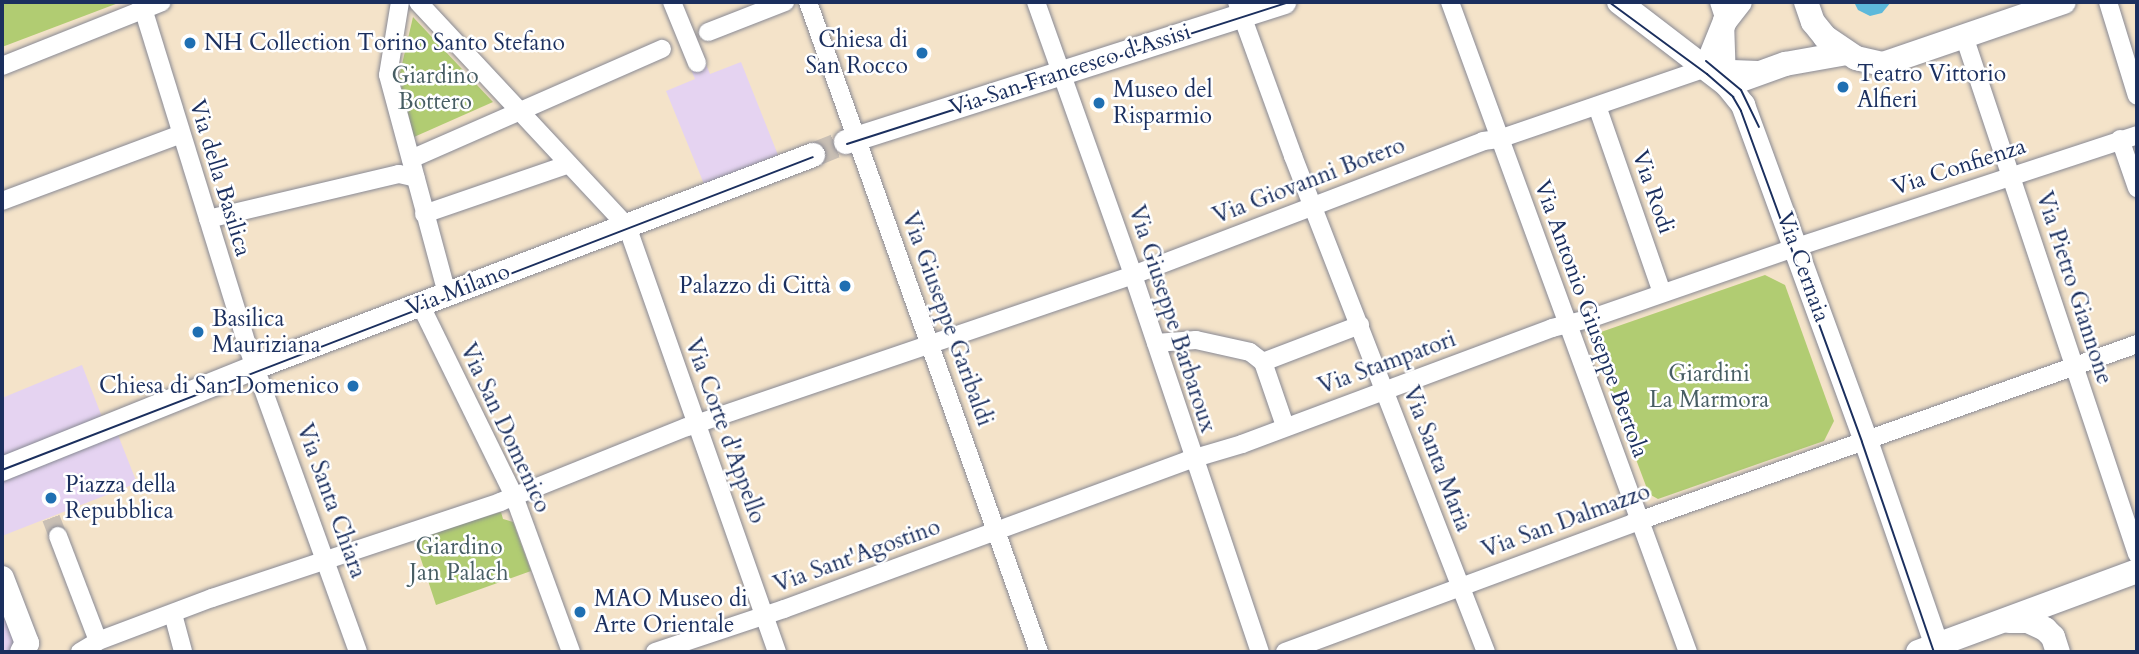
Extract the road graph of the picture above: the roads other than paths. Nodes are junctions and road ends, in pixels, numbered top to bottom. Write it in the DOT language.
graph roads {
  1 [pos="162,2"];
  2 [pos="400,2"];
  3 [pos="672,2"];
  4 [pos="785,2"];
  5 [pos="808,2"];
  6 [pos="1036,2"];
  7 [pos="1284,2"];
  8 [pos="1450,2"];
  9 [pos="1619,2"];
  10 [pos="1806,2"];
  11 [pos="2064,2"];
  12 [pos="2108,2"];
  13 [pos="143,6"];
  14 [pos="424,8"];
  15 [pos="1728,8"];
  16 [pos="1239,9"];
  17 [pos="1964,36"];
  18 [pos="693,37"];
  19 [pos="662,49"];
  20 [pos="1847,53"];
  21 [pos="697,63"];
  22 [pos="2,66"];
  23 [pos="1062,71"];
  24 [pos="1720,74"];
  25 [pos="2137,96"];
  26 [pos="1597,106"];
  27 [pos="519,110"];
  28 [pos="181,134"];
  29 [pos="2128,137"];
  30 [pos="1499,139"];
  31 [pos="851,140"];
  32 [pos="813,155"];
  33 [pos="411,159"];
  34 [pos="569,164"];
  35 [pos="2012,174"];
  36 [pos="416,177"];
  37 [pos="2137,188"];
  38 [pos="2,201"];
  39 [pos="1313,204"];
  40 [pos="424,214"];
  41 [pos="208,219"];
  42 [pos="626,226"];
  43 [pos="1797,247"];
  44 [pos="1133,275"];
  45 [pos="1662,293"];
  46 [pos="447,294"];
  47 [pos="419,304"];
  48 [pos="1360,325"];
  49 [pos="1567,327"];
  50 [pos="1156,343"];
  51 [pos="930,344"];
  52 [pos="2137,344"];
  53 [pos="1262,362"];
  54 [pos="2073,366"];
  55 [pos="256,367"];
  56 [pos="1384,390"];
  57 [pos="695,424"];
  58 [pos="1285,426"];
  59 [pos="1866,441"];
  60 [pos="1193,460"];
  61 [pos="2,468"];
  62 [pos="514,496"];
  63 [pos="1641,520"];
  64 [pos="997,531"];
  65 [pos="58,536"];
  66 [pos="2137,554"];
  67 [pos="328,560"];
  68 [pos="2137,571"];
  69 [pos="2,578"];
  70 [pos="1460,586"];
  71 [pos="173,614"];
  72 [pos="765,615"];
  73 [pos="2004,621"];
  74 [pos="98,641"];
  75 [pos="1929,650"];
  76 [pos="26,651"];
  77 [pos="80,652"];
  78 [pos="183,652"];
  79 [pos="358,652"];
  80 [pos="571,652"];
  81 [pos="655,652"];
  82 [pos="777,652"];
  83 [pos="1039,652"];
  84 [pos="1260,652"];
  85 [pos="1285,652"];
  86 [pos="1486,652"];
  87 [pos="1688,652"];
  88 [pos="2059,652"];
  1 -- 13 [label="street"];
  2 -- 33 [label="street"];
  3 -- 18 [label="street"];
  4 -- 18 [label="street"];
  5 -- 31 [label="street, Via Giuseppe Garibaldi"];
  6 -- 23 [label="street, Via Giuseppe Barbaroux"];
  7 -- 16 [label="street, Via San Francesco d'Assisi"];
  8 -- 30 [label="street, Via Antonio Giuseppe Bertola"];
  9 -- 24 [label="street, Via Cernaia"];
  10 -- 20 [label="street"];
  11 -- 17 [label="street"];
  12 -- 25 [label="street"];
  13 -- 22 [label="street"];
  13 -- 28 [label="street, Via della Basilica"];
  14 -- 27 [label="street"];
  15 -- 24 [label="street"];
  16 -- 23 [label="street, Via San Francesco d'Assisi"];
  16 -- 39 [label="street, Via Santa Maria"];
  17 -- 20 [label="street"];
  17 -- 35 [label="street, Via Pietro Giannone"];
  18 -- 21 [label="street"];
  19 -- 27 [label="street"];
  20 -- 24 [label="street"];
  23 -- 31 [label="street, Via San Francesco d'Assisi"];
  23 -- 44 [label="street, Via Giuseppe Barbaroux"];
  24 -- 26 [label="street, Via Giovanni Botero"];
  24 -- 43 [label="street, Via Cernaia"];
  26 -- 30 [label="street, Via Giovanni Botero"];
  26 -- 45 [label="street, Via Rodi"];
  27 -- 33 [label="street"];
  27 -- 34 [label="street"];
  28 -- 38 [label="street"];
  28 -- 41 [label="street, Via della Basilica"];
  29 -- 35 [label="street, Via Confienza"];
  29 -- 37 [label="street"];
  30 -- 39 [label="street, Via Giovanni Botero"];
  30 -- 49 [label="street, Via Antonio Giuseppe Bertola"];
  31 -- 51 [label="street, Via Giuseppe Garibaldi"];
  32 -- 42 [label="street, Via Milano"];
  33 -- 36 [label="street"];
  34 -- 40 [label="street"];
  34 -- 42 [label="street"];
  35 -- 43 [label="street, Via Confienza"];
  35 -- 54 [label="street, Via Pietro Giannone"];
  36 -- 40 [label="street"];
  36 -- 41 [label="street"];
  39 -- 44 [label="street, Via Giovanni Botero"];
  39 -- 48 [label="street, Via Santa Maria"];
  40 -- 46 [label="street"];
  41 -- 55 [label="street, Via della Basilica"];
  42 -- 46 [label="street, Via Milano"];
  42 -- 57 [label="street, Via Corte d'Appello"];
  43 -- 45 [label="street, Via Stampatori"];
  43 -- 59 [label="street, Via Cernaia"];
  44 -- 50 [label="street, Via Giuseppe Barbaroux"];
  44 -- 51 [label="street, Via Giovanni Botero"];
  45 -- 49 [label="street, Via Stampatori"];
  46 -- 47 [label="street, Via Milano"];
  47 -- 55 [label="street, Via Milano"];
  47 -- 62 [label="street, Via San Domenico"];
  48 -- 53 [label="street"];
  48 -- 56 [label="street, Via Santa Maria"];
  49 -- 56 [label="street, Via Stampatori"];
  49 -- 63 [label="street, Via Antonio Giuseppe Bertola"];
  50 -- 53 [label="street"];
  50 -- 60 [label="street, Via Giuseppe Barbaroux"];
  51 -- 57 [label="street, Via Giovanni Botero"];
  51 -- 64 [label="street, Via Giuseppe Garibaldi"];
  52 -- 54 [label="street, Via San Dalmazzo"];
  53 -- 58 [label="street"];
  54 -- 59 [label="street, Via San Dalmazzo"];
  54 -- 66 [label="street, Via Pietro Giannone"];
  55 -- 61 [label="street, Via Milano"];
  55 -- 67 [label="street, Via Santa Chiara"];
  56 -- 58 [label="street, Via Stampatori"];
  56 -- 70 [label="street, Via Santa Maria"];
  57 -- 62 [label="street, Via Giovanni Botero"];
  57 -- 72 [label="street, Via Corte d'Appello"];
  58 -- 60 [label="street, Via Stampatori"];
  59 -- 63 [label="street, Via San Dalmazzo"];
  59 -- 75 [label="street, Via Cernaia"];
  60 -- 64 [label="street, Via Stampatori"];
  60 -- 84 [label="street, Via Giuseppe Barbaroux"];
  62 -- 67 [label="street, Via Giovanni Botero"];
  62 -- 80 [label="street, Via San Domenico"];
  63 -- 70 [label="street, Via San Dalmazzo"];
  63 -- 87 [label="street, Via Antonio Giuseppe Bertola"];
  64 -- 72 [label="street, Via Sant'Agostino"];
  64 -- 83 [label="street, Via Giuseppe Garibaldi"];
  65 -- 74 [label="street"];
  67 -- 71 [label="street, Via Giovanni Botero"];
  67 -- 79 [label="street, Via Santa Chiara"];
  68 -- 73 [label="street"];
  69 -- 76 [label="street"];
  70 -- 85 [label="street, Via San Dalmazzo"];
  70 -- 86 [label="street, Via Santa Maria"];
  71 -- 74 [label="street, Via Giovanni Botero"];
  71 -- 78 [label="street"];
  72 -- 81 [label="street, Via Sant'Agostino"];
  72 -- 82 [label="street, Via Corte d'Appello"];
  73 -- 75 [label="street"];
  73 -- 88 [label="street"];
  74 -- 77 [label="street, Via Giovanni Botero"];
}
